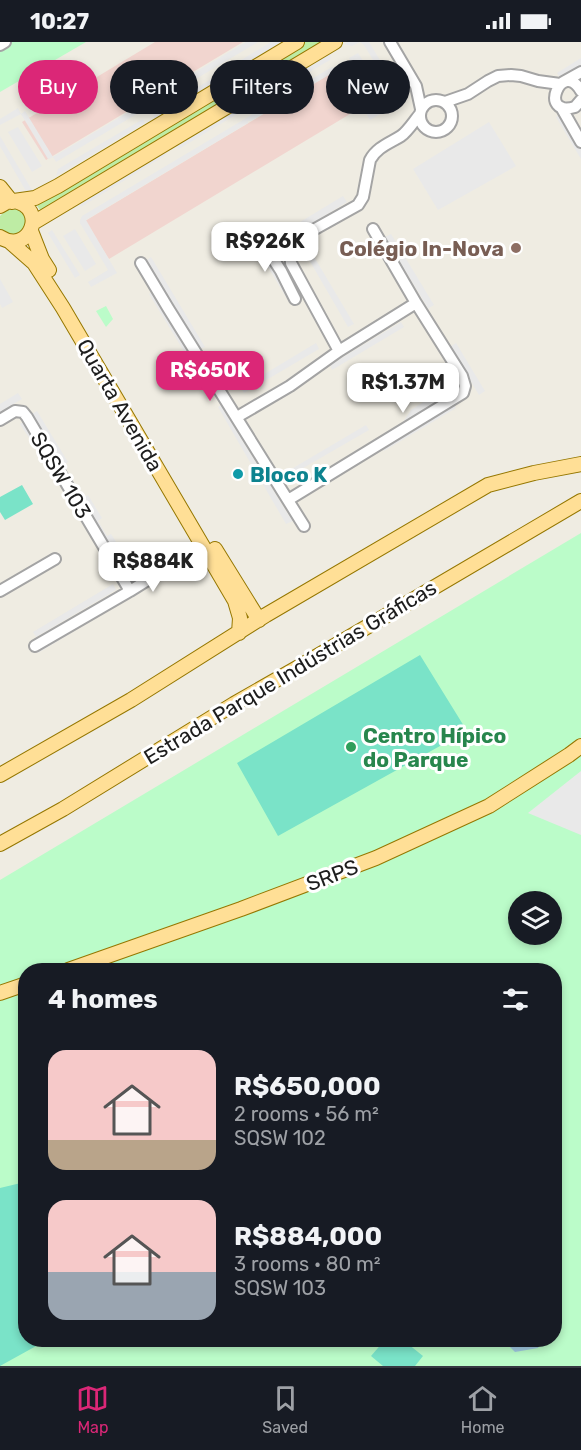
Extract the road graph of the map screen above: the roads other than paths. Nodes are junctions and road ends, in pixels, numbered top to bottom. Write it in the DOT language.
graph roads {
  1 [pos="5,42"];
  2 [pos="297,42"];
  3 [pos="336,42"];
  4 [pos="390,42"];
  5 [pos="0,45"];
  6 [pos="581,72"];
  7 [pos="538,81"];
  8 [pos="561,83"];
  9 [pos="580,85"];
  10 [pos="416,86"];
  11 [pos="468,94"];
  12 [pos="554,95"];
  13 [pos="444,102"];
  14 [pos="578,104"];
  15 [pos="561,107"];
  16 [pos="421,112"];
  17 [pos="452,117"];
  18 [pos="572,126"];
  19 [pos="432,131"];
  20 [pos="403,135"];
  21 [pos="581,142"];
  22 [pos="0,187"];
  23 [pos="8,203"];
  24 [pos="32,227"];
  25 [pos="373,229"];
  26 [pos="257,234"];
  27 [pos="3,240"];
  28 [pos="141,263"];
  29 [pos="291,263"];
  30 [pos="281,271"];
  31 [pos="295,299"];
  32 [pos="416,303"];
  33 [pos="339,351"];
  34 [pos="237,417"];
  35 [pos="0,420"];
  36 [pos="581,464"];
  37 [pos="288,500"];
  38 [pos="581,501"];
  39 [pos="304,526"];
  40 [pos="55,559"];
  41 [pos="162,572"];
  42 [pos="225,575"];
  43 [pos="0,591"];
  44 [pos="130,591"];
  45 [pos="259,620"];
  46 [pos="239,633"];
  47 [pos="35,646"];
  48 [pos="581,746"];
  49 [pos="0,775"];
  50 [pos="0,844"];
  51 [pos="88,963"];
  52 [pos="18,987"];
  53 [pos="0,993"];
  1 -- 5 [label="street"];
  2 -- 23 [label="main road"];
  3 -- 24 [label="main road"];
  4 -- 10 [label="street"];
  6 -- 8 [label="street"];
  7 -- 8 [label="street"];
  7 -- 11 [label="street"];
  7 -- 12 [label="street"];
  8 -- 9 [label="street"];
  8 -- 12 [label="street"];
  10 -- 13 [label="street"];
  10 -- 16 [label="street"];
  11 -- 13 [label="street"];
  11 -- 17 [label="street"];
  12 -- 15 [label="street"];
  13 -- 16 [label="street"];
  13 -- 17 [label="street"];
  14 -- 15 [label="street"];
  14 -- 18 [label="street"];
  15 -- 18 [label="street"];
  16 -- 19 [label="street"];
  16 -- 20 [label="street"];
  17 -- 19 [label="street"];
  18 -- 21 [label="street"];
  19 -- 20 [label="street"];
  20 -- 29 [label="street"];
  22 -- 23 [label="main road"];
  23 -- 24 [label="main road, Quarta Avenida"];
  24 -- 27 [label="main road"];
  24 -- 42 [label="main road, Quarta Avenida"];
  25 -- 32 [label="street"];
  26 -- 30 [label="street"];
  27 -- 42 [label="main road, Quarta Avenida"];
  28 -- 34 [label="street"];
  29 -- 30 [label="street"];
  29 -- 33 [label="street"];
  30 -- 31 [label="street"];
  32 -- 33 [label="street"];
  32 -- 37 [label="street"];
  33 -- 34 [label="street"];
  34 -- 37 [label="street"];
  35 -- 44 [label="street, SQSW 103"];
  36 -- 45 [label="main road"];
  37 -- 39 [label="street"];
  38 -- 50 [label="main road, Estrada Parque Indústrias Gráficas"];
  40 -- 43 [label="street"];
  41 -- 44 [label="street"];
  42 -- 45 [label="main road"];
  42 -- 46 [label="main road"];
  44 -- 47 [label="street"];
  45 -- 46 [label="main road"];
  46 -- 49 [label="main road"];
  48 -- 51 [label="main road, SRPS"];
  52 -- 53 [label="main road"];
}
